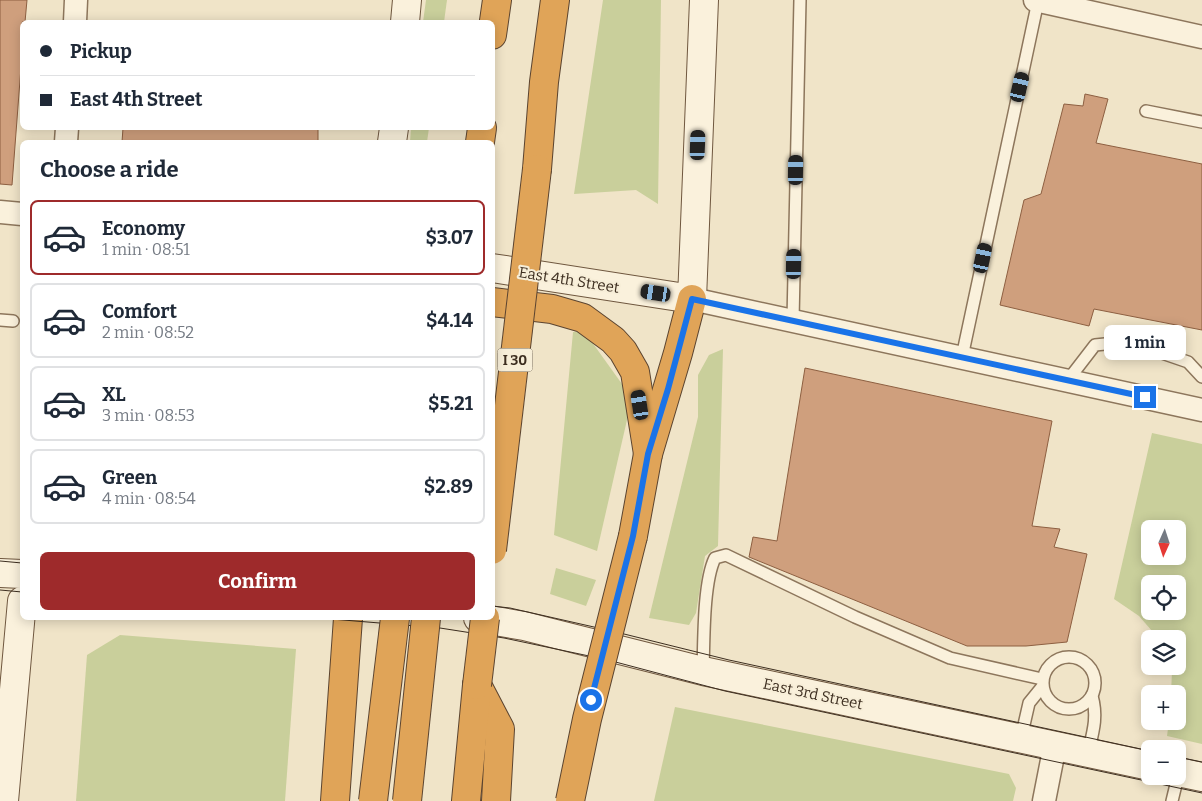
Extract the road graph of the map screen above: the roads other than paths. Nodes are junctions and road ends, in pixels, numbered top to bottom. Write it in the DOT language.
graph roads {
  1 [pos="76,0"];
  2 [pos="408,0"];
  3 [pos="496,0"];
  4 [pos="555,0"];
  5 [pos="704,0"];
  6 [pos="800,0"];
  7 [pos="1037,0"];
  8 [pos="75,20"];
  9 [pos="405,20"];
  10 [pos="494,20"];
  11 [pos="1202,37"];
  12 [pos="1146,111"];
  13 [pos="1202,122"];
  14 [pos="0,212"];
  15 [pos="20,214"];
  16 [pos="495,268"];
  17 [pos="692,299"];
  18 [pos="495,302"];
  19 [pos="0,320"];
  20 [pos="793,320"];
  21 [pos="13,321"];
  22 [pos="962,357"];
  23 [pos="1202,377"];
  24 [pos="1068,380"];
  25 [pos="1202,410"];
  26 [pos="648,454"];
  27 [pos="495,525"];
  28 [pos="0,573"];
  29 [pos="20,574"];
  30 [pos="20,615"];
  31 [pos="348,620"];
  32 [pos="395,620"];
  33 [pos="426,620"];
  34 [pos="485,620"];
  35 [pos="490,620"];
  36 [pos="703,671"];
  37 [pos="1042,683"];
  38 [pos="477,685"];
  39 [pos="1092,696"];
  40 [pos="6,716"];
  41 [pos="1021,738"];
  42 [pos="1055,745"];
  43 [pos="1088,753"];
  44 [pos="1141,764"];
  45 [pos="1180,785"];
  46 [pos="4,801"];
  47 [pos="335,801"];
  48 [pos="373,801"];
  49 [pos="407,801"];
  50 [pos="466,801"];
  51 [pos="496,801"];
  52 [pos="570,801"];
  53 [pos="1044,801"];
  54 [pos="1172,801"];
  1 -- 8 [label="street"];
  2 -- 9 [label="main road"];
  3 -- 10 [label="highway"];
  4 -- 27 [label="highway, I 30, bridge"];
  5 -- 17 [label="main road"];
  6 -- 20 [label="lane"];
  7 -- 11 [label="street"];
  7 -- 22 [label="lane"];
  12 -- 13 [label="lane"];
  14 -- 15 [label="street"];
  16 -- 17 [label="main road, East 4th Street"];
  17 -- 20 [label="street, East 4th Street"];
  17 -- 26 [label="highway"];
  18 -- 26 [label="highway"];
  19 -- 21 [label="lane"];
  20 -- 22 [label="street, East 4th Street"];
  22 -- 24 [label="street, East 4th Street"];
  23 -- 24 [label="lane"];
  24 -- 25 [label="street, East 4th Street"];
  26 -- 52 [label="highway, bridge"];
  28 -- 29 [label="main road"];
  30 -- 40 [label="main road"];
  31 -- 47 [label="highway"];
  32 -- 48 [label="highway, bridge"];
  33 -- 49 [label="highway, bridge"];
  34 -- 38 [label="highway, bridge"];
  35 -- 36 [label="main road, East 3rd Street"];
  36 -- 37 [label="lane"];
  36 -- 41 [label="main road, East 3rd Street"];
  37 -- 39 [label="lane"];
  37 -- 39 [label="lane"];
  37 -- 41 [label="lane"];
  38 -- 50 [label="highway"];
  38 -- 51 [label="highway"];
  39 -- 43 [label="lane"];
  40 -- 46 [label="main road"];
  41 -- 42 [label="main road, East 3rd Street"];
  42 -- 43 [label="main road, East 3rd Street"];
  42 -- 53 [label="street"];
  43 -- 44 [label="main road, East 3rd Street"];
  45 -- 54 [label="lane"];
}
